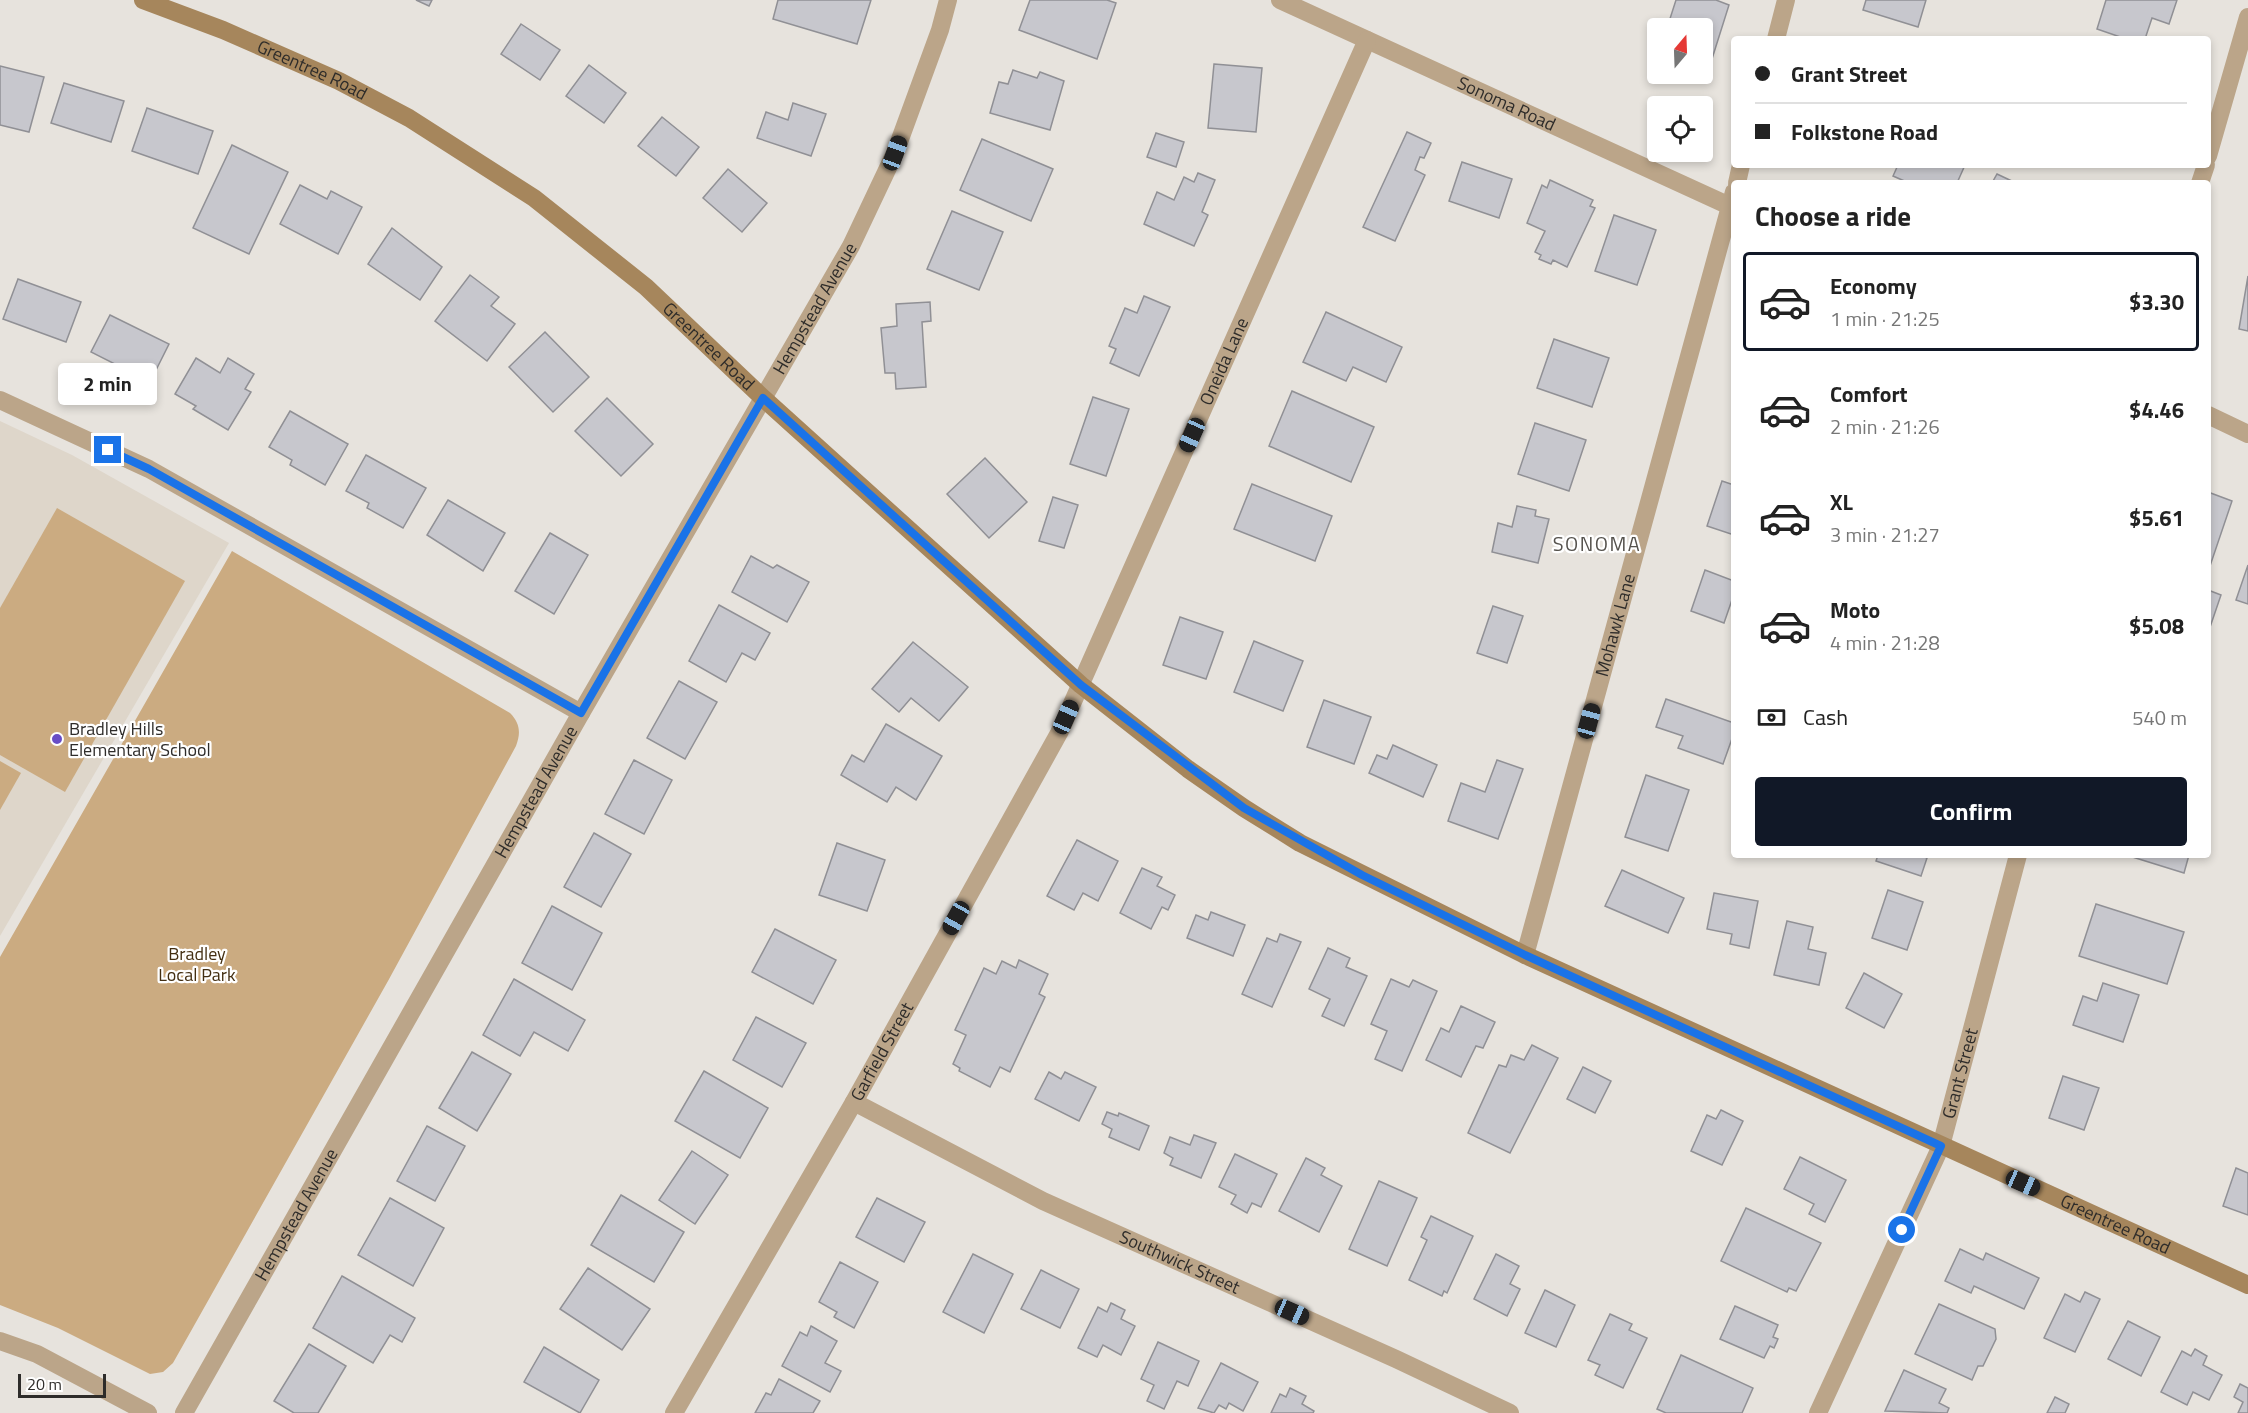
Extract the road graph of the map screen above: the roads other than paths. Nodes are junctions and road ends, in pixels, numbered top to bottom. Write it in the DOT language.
graph roads {
  1 [pos="143,0"];
  2 [pos="948,0"];
  3 [pos="1280,0"];
  4 [pos="1786,0"];
  5 [pos="2248,17"];
  6 [pos="1777,36"];
  7 [pos="1367,40"];
  8 [pos="2211,146"];
  9 [pos="1731,201"];
  10 [pos="1731,209"];
  11 [pos="763,398"];
  12 [pos="0,400"];
  13 [pos="2211,417"];
  14 [pos="2248,434"];
  15 [pos="1081,685"];
  16 [pos="581,713"];
  17 [pos="2017,858"];
  18 [pos="1525,955"];
  19 [pos="854,1102"];
  20 [pos="1941,1146"];
  21 [pos="2248,1285"];
  22 [pos="0,1341"];
  23 [pos="148,1413"];
  24 [pos="184,1413"];
  25 [pos="674,1413"];
  26 [pos="1510,1413"];
  27 [pos="1818,1413"];
  1 -- 11 [label="street, Greentree Road"];
  2 -- 11 [label="street, Hempstead Avenue"];
  3 -- 7 [label="street, Sonoma Road"];
  4 -- 6 [label="street"];
  5 -- 8 [label="street"];
  7 -- 9 [label="street, Sonoma Road"];
  7 -- 15 [label="street, Oneida Lane"];
  10 -- 18 [label="street, Mohawk Lane"];
  11 -- 15 [label="street, Greentree Road"];
  11 -- 16 [label="street, Hempstead Avenue"];
  12 -- 16 [label="street"];
  13 -- 14 [label="street"];
  15 -- 18 [label="street, Greentree Road"];
  15 -- 19 [label="street, Garfield Street"];
  16 -- 24 [label="street, Hempstead Avenue"];
  17 -- 20 [label="street, Grant Street"];
  18 -- 20 [label="street, Greentree Road"];
  19 -- 25 [label="street, Garfield Street"];
  19 -- 26 [label="street, Southwick Street"];
  20 -- 21 [label="street, Greentree Road"];
  20 -- 27 [label="street, Grant Street"];
  22 -- 23 [label="street"];
}
